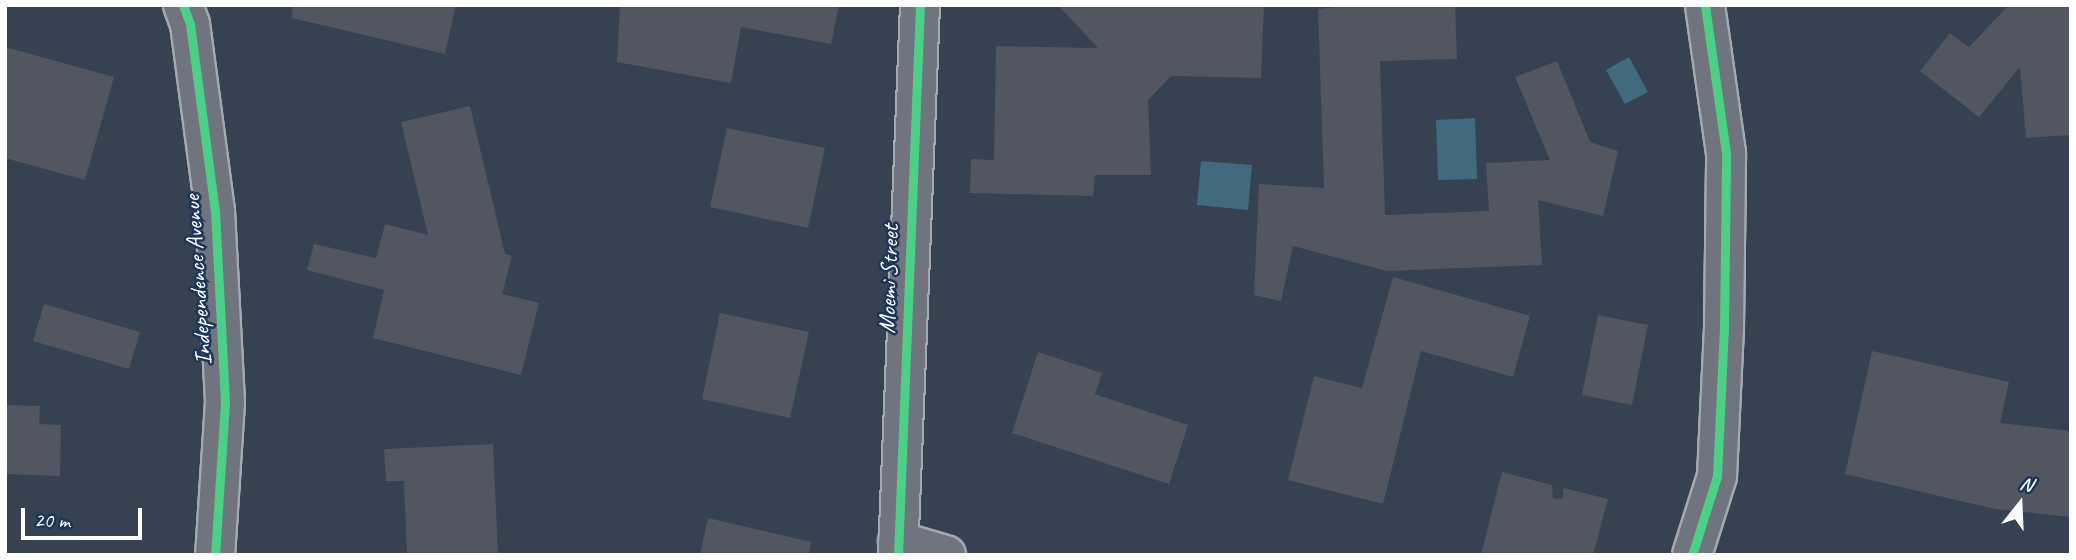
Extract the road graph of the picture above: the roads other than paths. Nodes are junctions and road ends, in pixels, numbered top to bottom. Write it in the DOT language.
graph roads {
  1 [pos="183,5"];
  2 [pos="920,5"];
  3 [pos="1705,5"];
  4 [pos="898,548"];
  5 [pos="215,555"];
  6 [pos="947,555"];
  7 [pos="1692,555"];
  1 -- 5 [label="street, Independence Avenue"];
  2 -- 4 [label="street, Moemi Street"];
  3 -- 7 [label="street"];
  4 -- 6 [label="street"];
}
